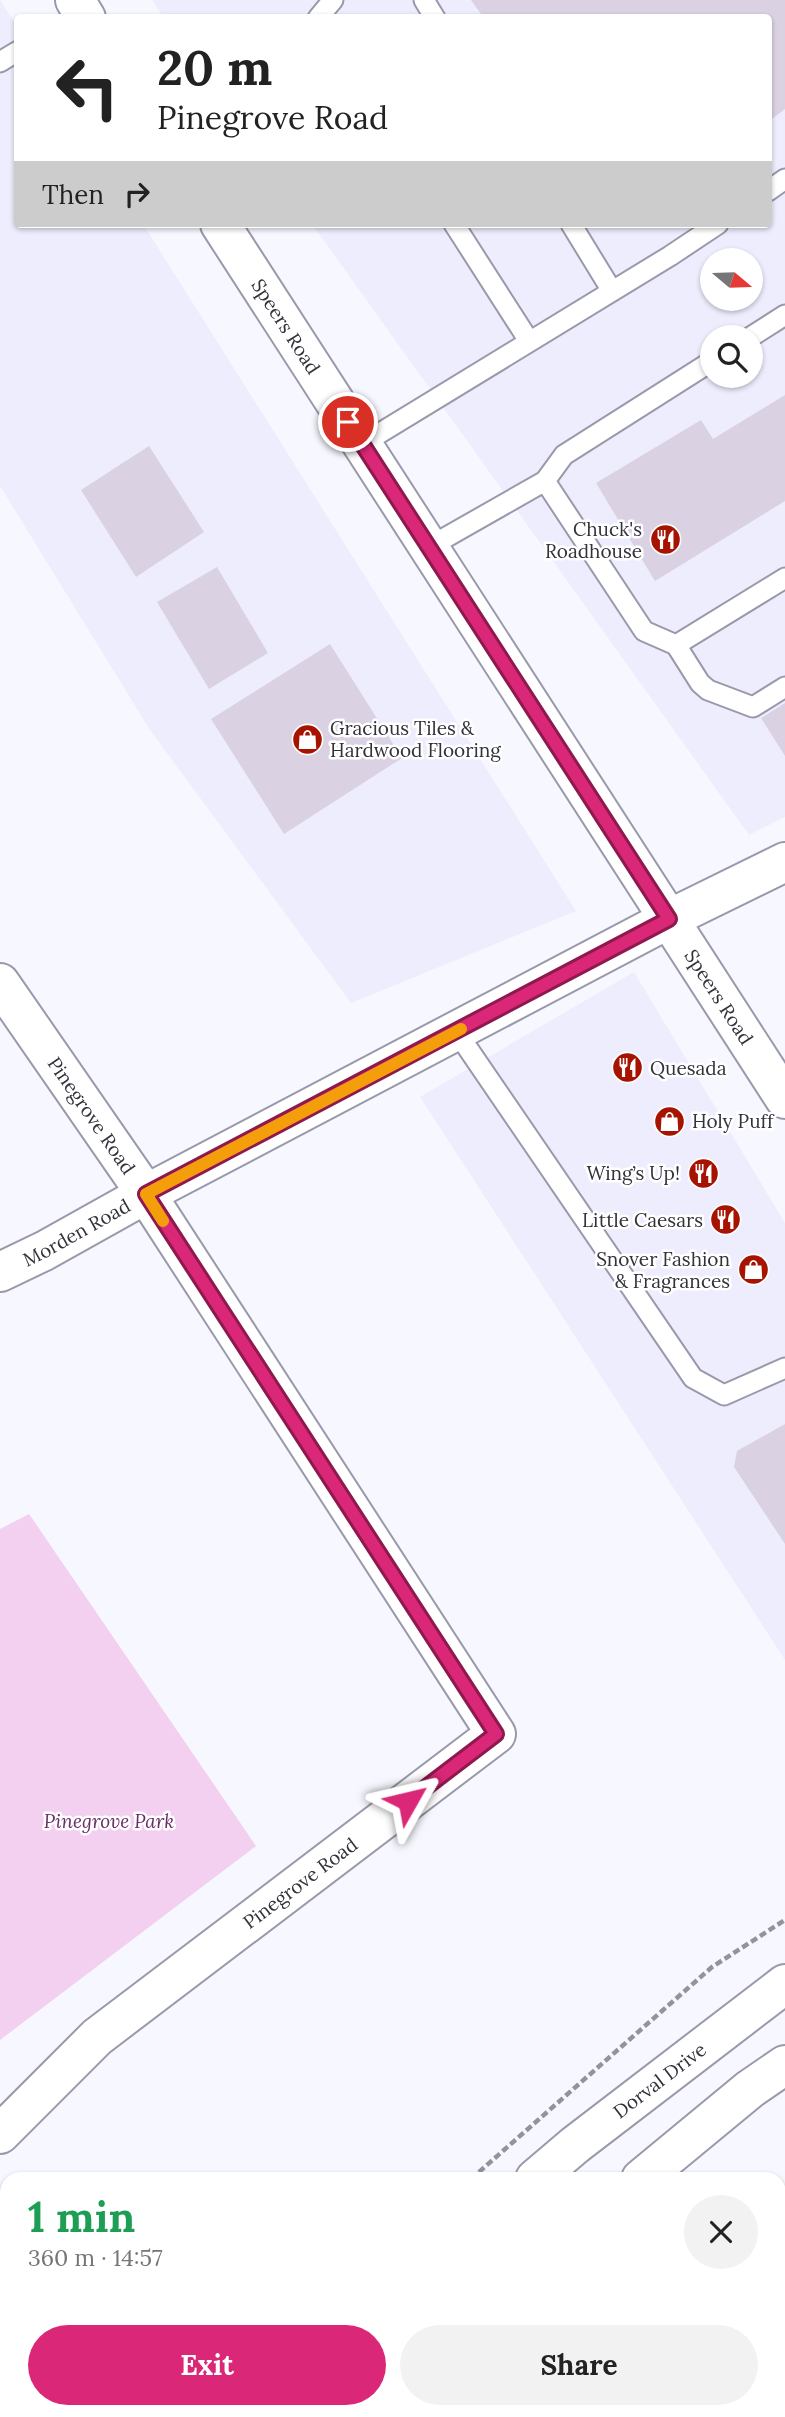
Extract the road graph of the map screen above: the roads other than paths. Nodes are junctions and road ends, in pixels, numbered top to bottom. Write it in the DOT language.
graph roads {
  1 [pos="223,228"];
  2 [pos="457,228"];
  3 [pos="573,228"];
  4 [pos="712,228"];
  5 [pos="612,291"];
  6 [pos="785,315"];
  7 [pos="763,329"];
  8 [pos="529,341"];
  9 [pos="700,369"];
  10 [pos="362,444"];
  11 [pos="545,481"];
  12 [pos="429,547"];
  13 [pos="785,578"];
  14 [pos="676,645"];
  15 [pos="785,687"];
  16 [pos="785,862"];
  17 [pos="669,919"];
  18 [pos="0,983"];
  19 [pos="456,1031"];
  20 [pos="785,1098"];
  21 [pos="146,1194"];
  22 [pos="0,1272"];
  23 [pos="785,1368"];
  24 [pos="785,1984"];
  25 [pos="785,2065"];
  26 [pos="0,2134"];
  27 [pos="543,2172"];
  28 [pos="649,2172"];
  1 -- 10 [label="street, Speers Road"];
  2 -- 8 [label="lane"];
  3 -- 5 [label="lane"];
  4 -- 5 [label="lane"];
  5 -- 8 [label="lane"];
  6 -- 7 [label="lane"];
  8 -- 10 [label="lane"];
  9 -- 11 [label="lane"];
  10 -- 12 [label="street, Speers Road"];
  11 -- 12 [label="lane"];
  11 -- 14 [label="lane"];
  12 -- 17 [label="street, Speers Road"];
  13 -- 14 [label="lane"];
  14 -- 15 [label="lane"];
  16 -- 17 [label="street, Morden Road"];
  17 -- 19 [label="street, Morden Road"];
  17 -- 20 [label="street, Speers Road"];
  18 -- 21 [label="street, Pinegrove Road"];
  19 -- 21 [label="street, Morden Road"];
  19 -- 23 [label="lane"];
  21 -- 22 [label="street, Morden Road"];
  21 -- 26 [label="street, Pinegrove Road"];
  24 -- 27 [label="street, Dorval Drive"];
  25 -- 28 [label="street"];
}
